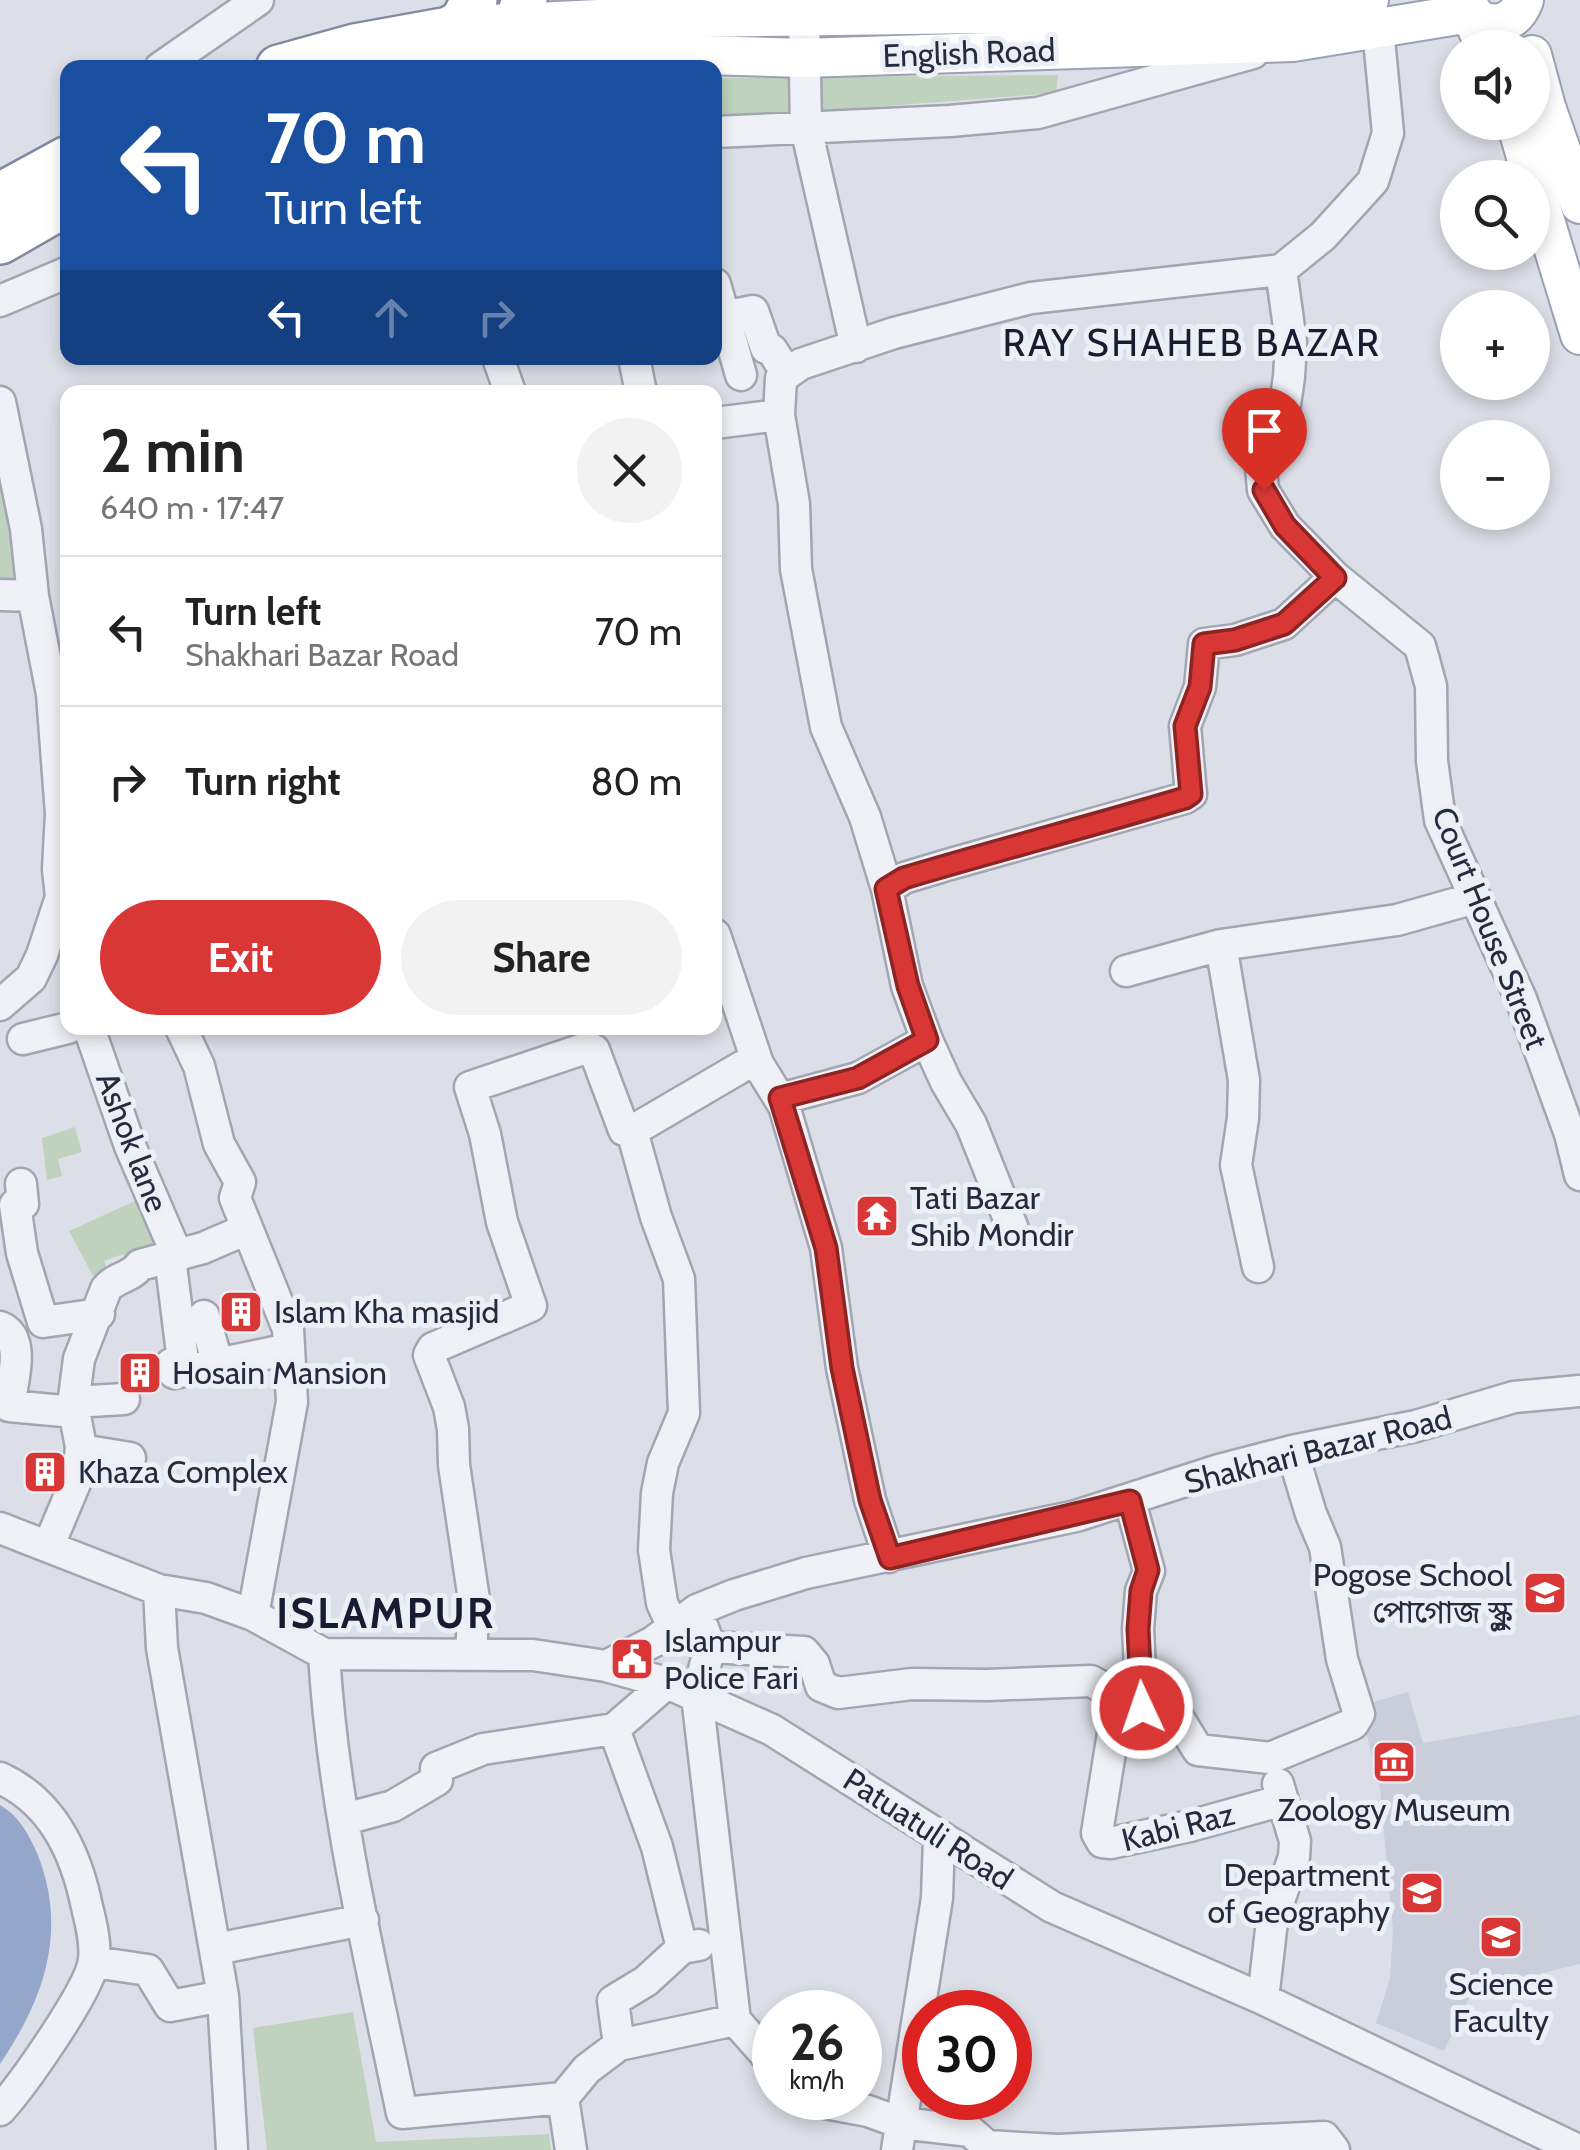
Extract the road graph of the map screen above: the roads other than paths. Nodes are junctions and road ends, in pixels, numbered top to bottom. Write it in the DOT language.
graph roads {
  1 [pos="258,0"];
  2 [pos="1524,2"];
  3 [pos="1222,6"];
  4 [pos="1467,6"];
  5 [pos="1024,8"];
  6 [pos="816,11"];
  7 [pos="1374,15"];
  8 [pos="484,30"];
  9 [pos="1478,30"];
  10 [pos="1528,30"];
  11 [pos="1292,42"];
  12 [pos="584,56"];
  13 [pos="804,58"];
  14 [pos="172,60"];
  15 [pos="308,60"];
  16 [pos="1550,118"];
  17 [pos="806,128"];
  18 [pos="722,132"];
  19 [pos="60,163"];
  20 [pos="0,196"];
  21 [pos="1580,204"];
  22 [pos="60,207"];
  23 [pos="1550,237"];
  24 [pos="0,241"];
  25 [pos="1281,270"];
  26 [pos="60,276"];
  27 [pos="0,302"];
  28 [pos="722,310"];
  29 [pos="724,317"];
  30 [pos="1580,335"];
  31 [pos="856,347"];
  32 [pos="788,374"];
  33 [pos="741,375"];
  34 [pos="0,402"];
  35 [pos="778,415"];
  36 [pos="722,423"];
  37 [pos="1335,578"];
  38 [pos="0,594"];
  39 [pos="32,596"];
  40 [pos="60,790"];
  41 [pos="60,842"];
  42 [pos="60,880"];
  43 [pos="886,889"];
  44 [pos="1474,898"];
  45 [pos="60,911"];
  46 [pos="1221,945"];
  47 [pos="722,956"];
  48 [pos="1126,971"];
  49 [pos="0,1006"];
  50 [pos="60,1030"];
  51 [pos="90,1035"];
  52 [pos="184,1035"];
  53 [pos="22,1039"];
  54 [pos="927,1040"];
  55 [pos="758,1064"];
  56 [pos="780,1098"];
  57 [pos="632,1131"];
  58 [pos="1580,1175"];
  59 [pos="21,1184"];
  60 [pos="247,1229"];
  61 [pos="1013,1229"];
  62 [pos="173,1256"];
  63 [pos="1258,1267"];
  64 [pos="99,1314"];
  65 [pos="204,1316"];
  66 [pos="0,1327"];
  67 [pos="290,1349"];
  68 [pos="218,1365"];
  69 [pos="1580,1391"];
  70 [pos="124,1400"];
  71 [pos="74,1408"];
  72 [pos="1292,1451"];
  73 [pos="1130,1501"];
  74 [pos="0,1528"];
  75 [pos="50,1545"];
  76 [pos="890,1558"];
  77 [pos="159,1590"];
  78 [pos="254,1615"];
  79 [pos="685,1619"];
  80 [pos="710,1647"];
  81 [pos="324,1654"];
  82 [pos="471,1654"];
  83 [pos="606,1666"];
  84 [pos="667,1682"];
  85 [pos="697,1696"];
  86 [pos="1130,1702"];
  87 [pos="614,1730"];
  88 [pos="1270,1758"];
  89 [pos="0,1778"];
  90 [pos="1282,1800"];
  91 [pos="344,1819"];
  92 [pos="939,1838"];
  93 [pos="363,1920"];
  94 [pos="727,1940"];
  95 [pos="682,1948"];
  96 [pos="216,1949"];
  97 [pos="94,1962"];
  98 [pos="222,1996"];
  99 [pos="1264,1998"];
  100 [pos="736,2020"];
  101 [pos="752,2039"];
  102 [pos="619,2045"];
  103 [pos="563,2098"];
  104 [pos="0,2110"];
  105 [pos="878,2120"];
  106 [pos="899,2136"];
  107 [pos="1538,2142"];
  108 [pos="232,2150"];
  109 [pos="571,2150"];
  110 [pos="1058,2150"];
  111 [pos="1334,2150"];
  112 [pos="1578,2150"];
  1 -- 14 [label="street"];
  2 -- 4 [label="main road, English Road"];
  2 -- 10 [label="main road"];
  3 -- 5 [label="main road, English Road"];
  3 -- 7 [label="main road, English Road"];
  4 -- 7 [label="main road, English Road"];
  4 -- 9 [label="main road"];
  5 -- 6 [label="main road, English Road"];
  6 -- 8 [label="main road, English Road"];
  6 -- 13 [label="street"];
  7 -- 11 [label="main road, English Road"];
  7 -- 25 [label="street"];
  8 -- 12 [label="main road, English Road"];
  8 -- 12 [label="main road"];
  8 -- 15 [label="highway"];
  11 -- 13 [label="main road, English Road"];
  11 -- 17 [label="street"];
  12 -- 13 [label="main road, English Road"];
  13 -- 17 [label="street"];
  16 -- 21 [label="main road"];
  17 -- 18 [label="street"];
  17 -- 31 [label="street"];
  19 -- 20 [label="highway"];
  22 -- 24 [label="highway"];
  23 -- 30 [label="main road"];
  25 -- 31 [label="street"];
  25 -- 37 [label="street, Court House Street"];
  26 -- 27 [label="street"];
  28 -- 29 [label="street"];
  29 -- 32 [label="street"];
  29 -- 33 [label="street"];
  31 -- 32 [label="street"];
  32 -- 35 [label="street"];
  34 -- 39 [label="street"];
  35 -- 36 [label="street"];
  35 -- 43 [label="street"];
  37 -- 43 [label="street"];
  37 -- 44 [label="street, Court House Street"];
  38 -- 39 [label="street"];
  39 -- 40 [label="street"];
  41 -- 42 [label="street"];
  43 -- 54 [label="street"];
  44 -- 46 [label="street"];
  44 -- 58 [label="street, Court House Street"];
  45 -- 49 [label="street"];
  46 -- 48 [label="street"];
  46 -- 63 [label="street"];
  47 -- 55 [label="street"];
  50 -- 53 [label="street"];
  51 -- 62 [label="street, Ashok lane"];
  52 -- 60 [label="street"];
  54 -- 56 [label="street"];
  54 -- 61 [label="street"];
  55 -- 56 [label="street"];
  55 -- 57 [label="street"];
  56 -- 76 [label="street"];
  57 -- 79 [label="street"];
  57 -- 82 [label="street"];
  59 -- 64 [label="street"];
  60 -- 62 [label="street, Ashok lane"];
  60 -- 67 [label="street"];
  62 -- 64 [label="street, Ashok lane"];
  62 -- 68 [label="street, Ashok lane"];
  64 -- 71 [label="street, Ashok lane"];
  65 -- 68 [label="street"];
  66 -- 71 [label="street"];
  67 -- 68 [label="street"];
  67 -- 78 [label="street"];
  69 -- 72 [label="street, Shakhari Bazar Road"];
  70 -- 71 [label="street"];
  71 -- 75 [label="street, Ashok lane"];
  72 -- 73 [label="street, Shakhari Bazar Road"];
  72 -- 88 [label="street"];
  73 -- 76 [label="street, Shakhari Bazar Road"];
  73 -- 86 [label="street"];
  74 -- 75 [label="street, Patuatuli Road"];
  75 -- 77 [label="street, Patuatuli Road"];
  76 -- 79 [label="street, Shakhari Bazar Road"];
  77 -- 78 [label="street, Patuatuli Road"];
  77 -- 96 [label="street"];
  78 -- 81 [label="street, Patuatuli Road"];
  79 -- 80 [label="street"];
  79 -- 83 [label="street, Shakhari Bazar Road"];
  80 -- 85 [label="street"];
  80 -- 86 [label="street"];
  81 -- 82 [label="street, Patuatuli Road"];
  81 -- 91 [label="street"];
  82 -- 83 [label="street, Patuatuli Road"];
  83 -- 84 [label="street, Patuatuli Road"];
  84 -- 85 [label="street, Patuatuli Road"];
  84 -- 87 [label="street"];
  85 -- 92 [label="street, Patuatuli Road"];
  85 -- 94 [label="street"];
  86 -- 88 [label="street"];
  86 -- 90 [label="street, Kabi Raz"];
  87 -- 91 [label="street"];
  87 -- 95 [label="street"];
  88 -- 90 [label="street"];
  89 -- 97 [label="street"];
  90 -- 99 [label="street"];
  91 -- 93 [label="street"];
  92 -- 99 [label="street, Patuatuli Road"];
  92 -- 106 [label="street"];
  93 -- 96 [label="street"];
  93 -- 103 [label="street"];
  94 -- 95 [label="street"];
  94 -- 100 [label="street"];
  95 -- 102 [label="street"];
  96 -- 98 [label="street"];
  97 -- 98 [label="street"];
  97 -- 104 [label="street"];
  98 -- 108 [label="street"];
  99 -- 107 [label="street, Patuatuli Road"];
  100 -- 101 [label="street"];
  100 -- 102 [label="street"];
  102 -- 103 [label="street"];
  103 -- 109 [label="street"];
  105 -- 106 [label="street"];
  106 -- 110 [label="street"];
  107 -- 112 [label="street, Patuatuli Road"];
  110 -- 111 [label="street"];
}
